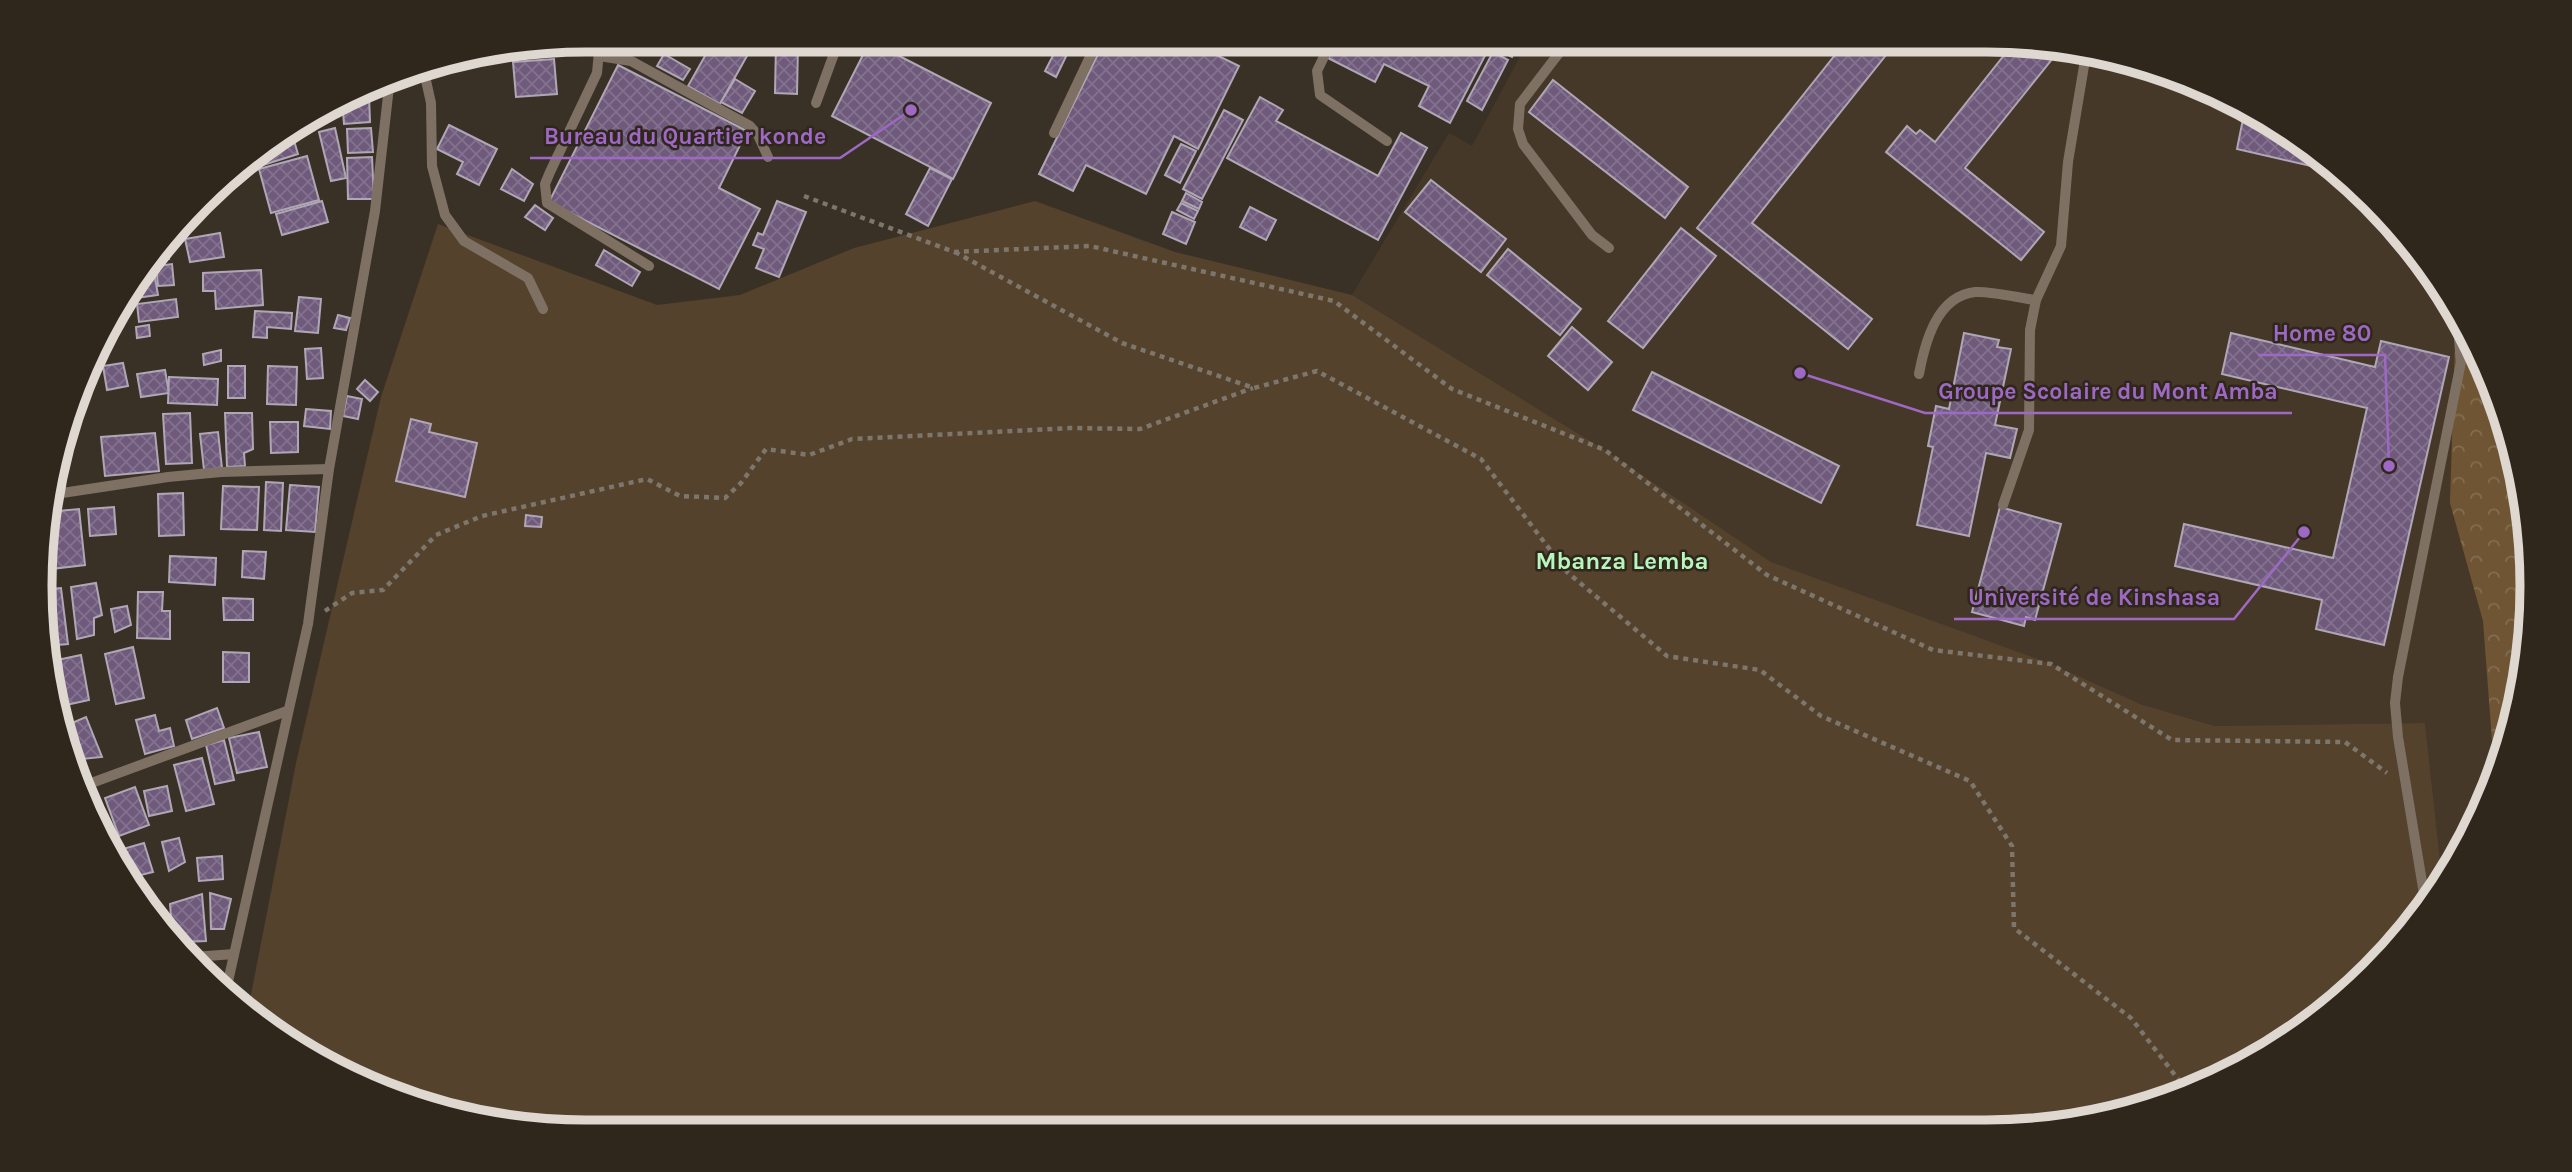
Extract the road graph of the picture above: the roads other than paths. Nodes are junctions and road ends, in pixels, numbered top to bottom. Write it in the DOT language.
graph roads {
  1 [pos="599,52"];
  2 [pos="835,52"];
  3 [pos="1092,52"];
  4 [pos="1326,52"];
  5 [pos="1560,52"];
  6 [pos="599,56"];
  7 [pos="2085,62"];
  8 [pos="425,78"];
  9 [pos="389,91"];
  10 [pos="816,103"];
  11 [pos="1054,133"];
  12 [pos="1387,141"];
  13 [pos="768,158"];
  14 [pos="1609,248"];
  15 [pos="649,266"];
  16 [pos="2036,300"];
  17 [pos="543,309"];
  18 [pos="2459,341"];
  19 [pos="1919,374"];
  20 [pos="329,469"];
  21 [pos="61,493"];
  22 [pos="2003,505"];
  23 [pos="287,711"];
  24 [pos="91,783"];
  25 [pos="2424,891"];
  26 [pos="234,954"];
  27 [pos="203,956"];
  28 [pos="228,981"];
  1 -- 6 [label="lane"];
  2 -- 10 [label="lane"];
  3 -- 11 [label="lane"];
  4 -- 12 [label="lane"];
  5 -- 14 [label="lane"];
  6 -- 13 [label="lane"];
  6 -- 15 [label="lane"];
  7 -- 16 [label="lane"];
  8 -- 17 [label="lane"];
  9 -- 20 [label="lane"];
  16 -- 19 [label="lane"];
  16 -- 22 [label="lane"];
  18 -- 25 [label="lane"];
  20 -- 21 [label="lane"];
  20 -- 23 [label="lane"];
  23 -- 24 [label="lane"];
  23 -- 26 [label="lane"];
  26 -- 27 [label="lane"];
  26 -- 28 [label="lane"];
}
